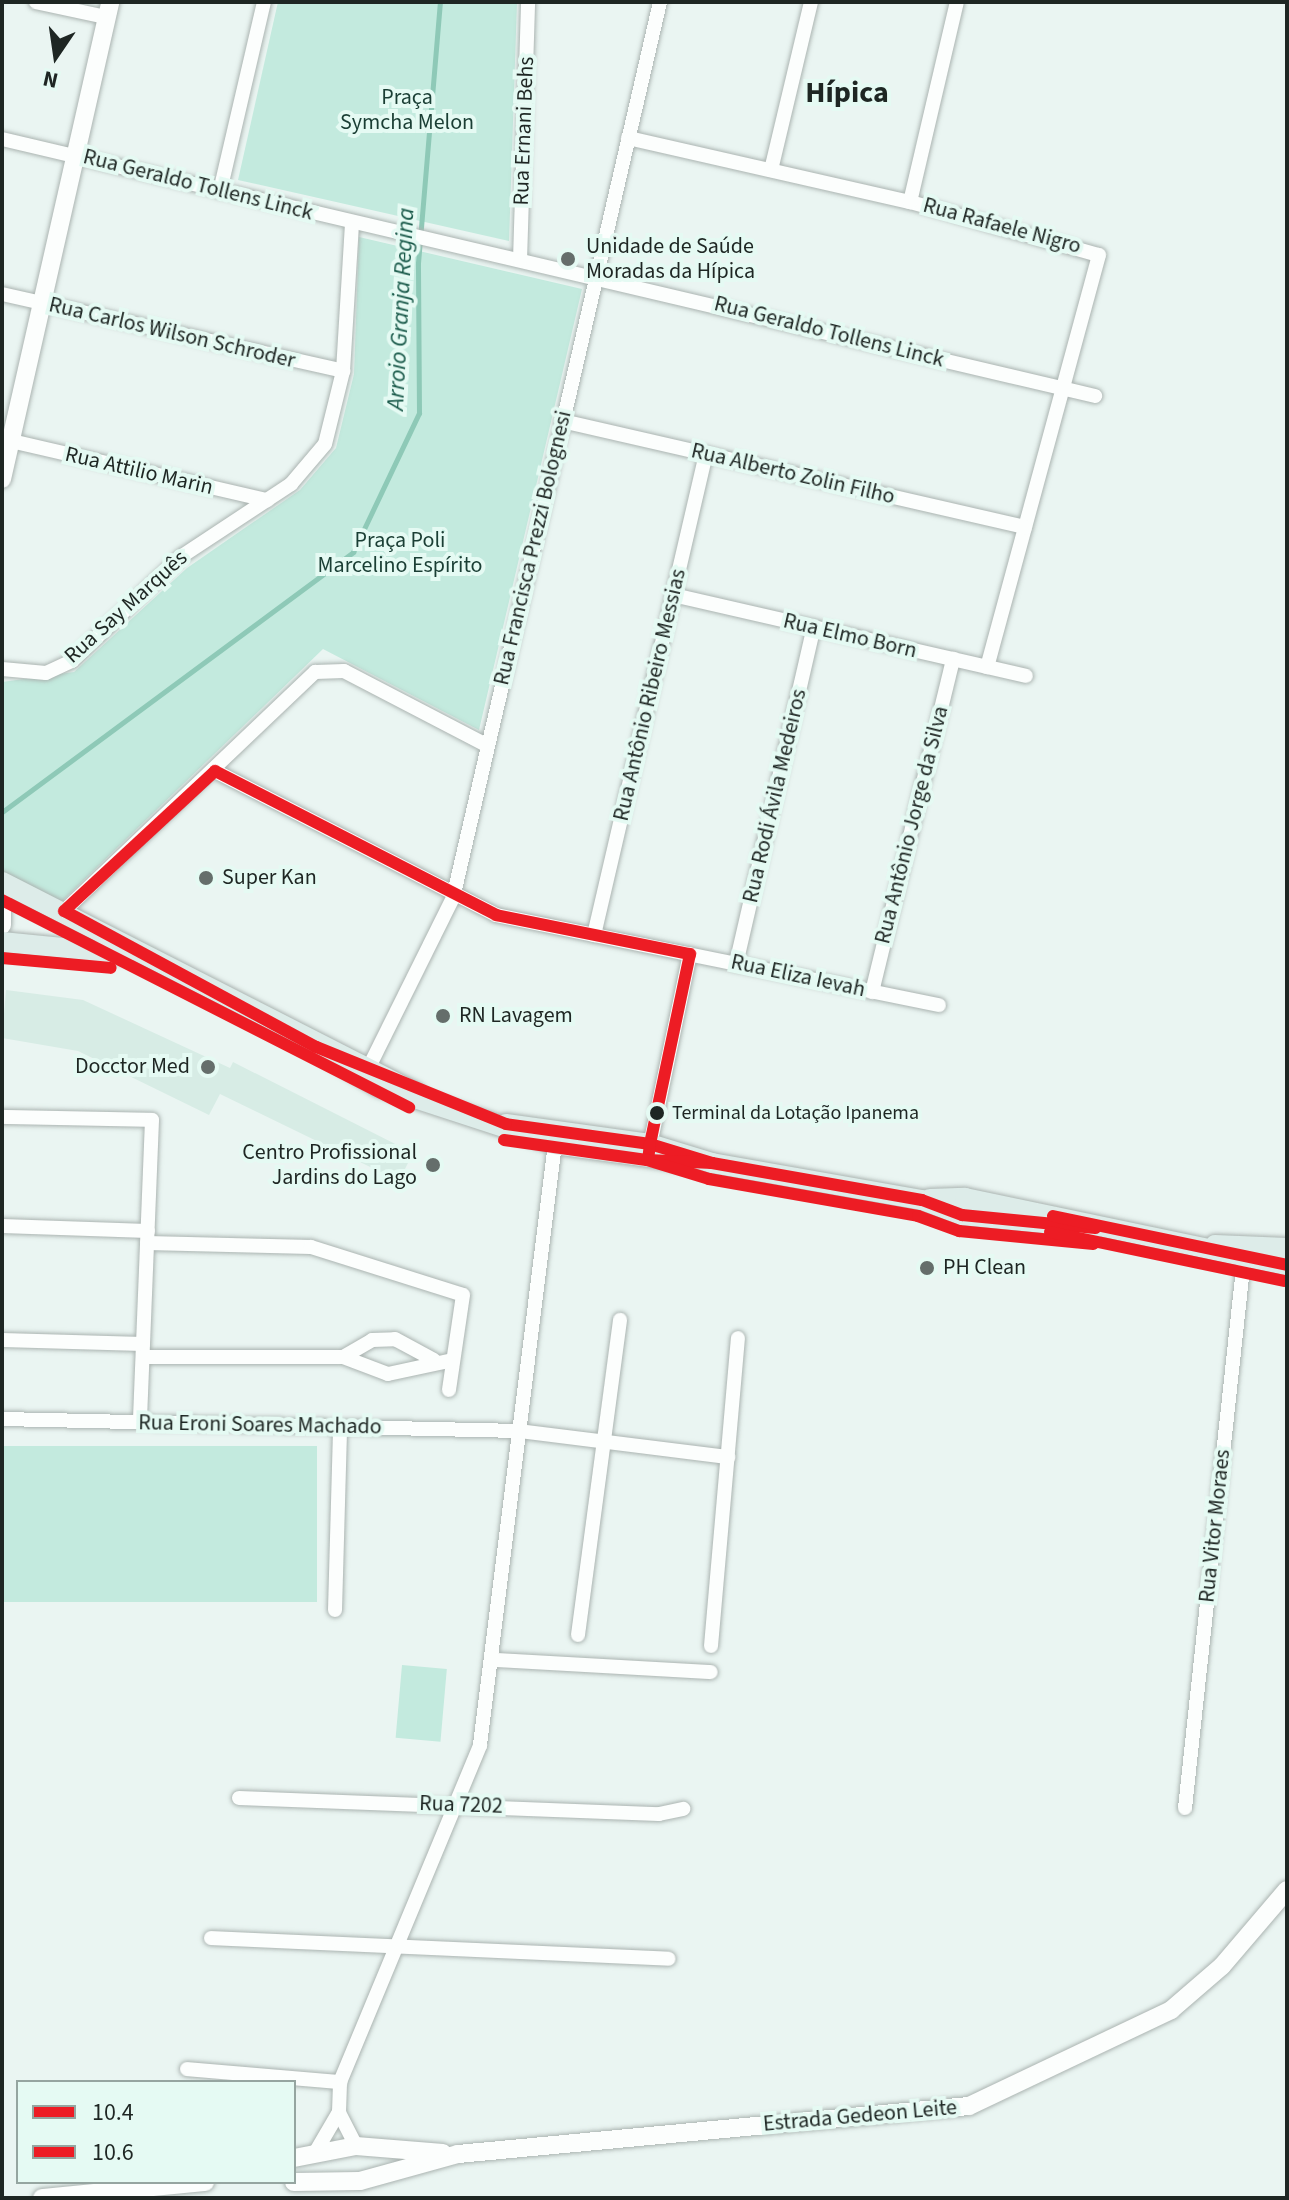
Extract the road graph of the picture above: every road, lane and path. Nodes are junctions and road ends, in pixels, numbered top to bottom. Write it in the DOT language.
graph roads {
  1 [pos="36,2"];
  2 [pos="264,2"];
  3 [pos="528,2"];
  4 [pos="660,2"];
  5 [pos="811,2"];
  6 [pos="957,2"];
  7 [pos="108,10"];
  8 [pos="628,138"];
  9 [pos="2,139"];
  10 [pos="74,155"];
  11 [pos="771,170"];
  12 [pos="220,191"];
  13 [pos="910,202"];
  14 [pos="352,222"];
  15 [pos="520,260"];
  16 [pos="595,276"];
  17 [pos="2,294"];
  18 [pos="43,304"];
  19 [pos="343,371"];
  20 [pos="1068,390"];
  21 [pos="1095,396"];
  22 [pos="562,421"];
  23 [pos="11,441"];
  24 [pos="706,454"];
  25 [pos="2,479"];
  26 [pos="267,500"];
  27 [pos="1025,527"];
  28 [pos="673,595"];
  29 [pos="814,627"];
  30 [pos="953,659"];
  31 [pos="987,667"];
  32 [pos="2,669"];
  33 [pos="1026,676"];
  34 [pos="488,746"];
  35 [pos="215,771"];
  36 [pos="2,882"];
  37 [pos="2,892"];
  38 [pos="453,898"];
  39 [pos="64,911"];
  40 [pos="2,925"];
  41 [pos="594,935"];
  42 [pos="2,942"];
  43 [pos="690,954"];
  44 [pos="142,958"];
  45 [pos="736,964"];
  46 [pos="872,992"];
  47 [pos="939,1005"];
  48 [pos="367,1072"];
  49 [pos="2,1117"];
  50 [pos="556,1136"];
  51 [pos="649,1152"];
  52 [pos="2,1226"];
  53 [pos="147,1237"];
  54 [pos="1287,1248"];
  55 [pos="1245,1252"];
  56 [pos="1287,1265"];
  57 [pos="620,1320"];
  58 [pos="738,1338"];
  59 [pos="2,1340"];
  60 [pos="143,1350"];
  61 [pos="343,1357"];
  62 [pos="434,1360"];
  63 [pos="453,1360"];
  64 [pos="449,1390"];
  65 [pos="2,1419"];
  66 [pos="140,1422"];
  67 [pos="340,1427"];
  68 [pos="519,1431"];
  69 [pos="604,1441"];
  70 [pos="728,1457"];
  71 [pos="335,1610"];
  72 [pos="578,1635"];
  73 [pos="711,1646"];
  74 [pos="495,1660"];
  75 [pos="711,1672"];
  76 [pos="239,1798"];
  77 [pos="459,1804"];
  78 [pos="1185,1808"];
  79 [pos="683,1809"];
  80 [pos="1287,1890"];
  81 [pos="211,1938"];
  82 [pos="394,1946"];
  83 [pos="669,1959"];
  84 [pos="187,2069"];
  85 [pos="340,2082"];
  86 [pos="339,2112"];
  87 [pos="356,2146"];
  88 [pos="315,2153"];
  89 [pos="458,2154"];
  90 [pos="296,2158"];
  91 [pos="360,2181"];
  92 [pos="302,2182"];
  93 [pos="185,2184"];
  94 [pos="334,2191"];
  95 [pos="42,2198"];
  1 -- 7 [label="street"];
  2 -- 12 [label="street"];
  3 -- 15 [label="street, Rua Ernani Behs"];
  4 -- 8 [label="street, Rua Francisca Prezzi Bolognesi"];
  5 -- 11 [label="street"];
  6 -- 13 [label="street"];
  7 -- 10 [label="main road"];
  8 -- 11 [label="street, Rua Rafaele Nigro"];
  8 -- 16 [label="street, Rua Francisca Prezzi Bolognesi"];
  9 -- 10 [label="street, Rua Geraldo Tollens Linck"];
  10 -- 12 [label="street, Rua Geraldo Tollens Linck"];
  10 -- 18 [label="main road"];
  11 -- 13 [label="street, Rua Rafaele Nigro"];
  12 -- 14 [label="street, Rua Geraldo Tollens Linck"];
  13 -- 20 [label="street, Rua Rafaele Nigro"];
  14 -- 15 [label="street, Rua Geraldo Tollens Linck"];
  14 -- 19 [label="street, Rua Say Marquês"];
  15 -- 16 [label="street, Rua Geraldo Tollens Linck"];
  16 -- 20 [label="street, Rua Geraldo Tollens Linck"];
  16 -- 22 [label="street, Rua Francisca Prezzi Bolognesi"];
  17 -- 18 [label="street, Rua Carlos Wilson Schroder"];
  18 -- 19 [label="street, Rua Carlos Wilson Schroder"];
  18 -- 23 [label="main road"];
  19 -- 26 [label="street, Rua Say Marquês"];
  20 -- 21 [label="street, Rua Geraldo Tollens Linck"];
  20 -- 27 [label="street, Rua Rafaele Nigro"];
  22 -- 24 [label="street, Rua Alberto Zolin Filho"];
  22 -- 34 [label="street, Rua Francisca Prezzi Bolognesi"];
  23 -- 25 [label="main road"];
  23 -- 26 [label="street, Rua Attilio Marin"];
  24 -- 27 [label="street, Rua Alberto Zolin Filho"];
  24 -- 28 [label="street, Rua Antônio Ribeiro Messias"];
  26 -- 32 [label="street, Rua Say Marquês"];
  27 -- 31 [label="street, Rua Rafaele Nigro"];
  28 -- 29 [label="street, Rua Elmo Born"];
  28 -- 41 [label="street, Rua Antônio Ribeiro Messias"];
  29 -- 30 [label="street, Rua Elmo Born"];
  29 -- 45 [label="street, Rua Rodi Ávila Medeiros"];
  30 -- 31 [label="street, Rua Elmo Born"];
  30 -- 46 [label="street, Rua Antônio Jorge da Silva"];
  31 -- 33 [label="street, Rua Elmo Born"];
  34 -- 35 [label="street"];
  34 -- 38 [label="street, Rua Francisca Prezzi Bolognesi"];
  35 -- 38 [label="street, Rua Eliza Ievah"];
  35 -- 39 [label="street"];
  36 -- 39 [label="main road"];
  37 -- 40 [label="main road"];
  38 -- 41 [label="street, Rua Eliza Ievah"];
  38 -- 48 [label="street, Rua Francisca Prezzi Bolognesi"];
  39 -- 44 [label="main road"];
  41 -- 43 [label="street, Rua Eliza Ievah"];
  42 -- 44 [label="main road"];
  43 -- 45 [label="street, Rua Eliza Ievah"];
  43 -- 51 [label="street"];
  44 -- 48 [label="main road"];
  45 -- 46 [label="street, Rua Eliza Ievah"];
  46 -- 47 [label="street, Rua Eliza Ievah"];
  48 -- 50 [label="main road"];
  49 -- 53 [label="street"];
  50 -- 51 [label="main road"];
  50 -- 68 [label="street"];
  51 -- 55 [label="main road"];
  52 -- 53 [label="street"];
  53 -- 60 [label="street"];
  53 -- 63 [label="street"];
  54 -- 55 [label="main road"];
  55 -- 56 [label="main road"];
  55 -- 78 [label="street, Rua Vitor Moraes"];
  57 -- 69 [label="street"];
  58 -- 70 [label="street"];
  59 -- 60 [label="street"];
  60 -- 61 [label="street"];
  60 -- 66 [label="street"];
  61 -- 62 [label="street"];
  61 -- 62 [label="street"];
  62 -- 63 [label="street"];
  63 -- 64 [label="street"];
  65 -- 66 [label="street, Rua Eroni Soares Machado"];
  66 -- 67 [label="street, Rua Eroni Soares Machado"];
  67 -- 68 [label="street, Rua Eroni Soares Machado"];
  67 -- 71 [label="street"];
  68 -- 69 [label="street, Rua Eroni Soares Machado"];
  68 -- 74 [label="street"];
  69 -- 70 [label="street, Rua Eroni Soares Machado"];
  69 -- 72 [label="street"];
  70 -- 73 [label="street"];
  74 -- 75 [label="street"];
  74 -- 77 [label="street"];
  76 -- 77 [label="street, Rua 7202"];
  77 -- 79 [label="street, Rua 7202"];
  77 -- 82 [label="street"];
  80 -- 89 [label="main road, Estrada Gedeon Leite"];
  81 -- 82 [label="street"];
  82 -- 83 [label="street"];
  82 -- 85 [label="street"];
  84 -- 85 [label="street"];
  85 -- 86 [label="street"];
  86 -- 87 [label="street"];
  86 -- 88 [label="street"];
  87 -- 88 [label="main road, Estrada Gedeon Leite"];
  87 -- 89 [label="main road, Estrada Gedeon Leite"];
  87 -- 91 [label="main road"];
  88 -- 90 [label="main road, Estrada Gedeon Leite"];
  88 -- 92 [label="main road"];
  89 -- 91 [label="main road, Estrada Gedeon Leite"];
  91 -- 94 [label="main road, Estrada Gedeon Leite"];
  92 -- 94 [label="main road, Estrada Gedeon Leite"];
  93 -- 95 [label="main road"];
}
